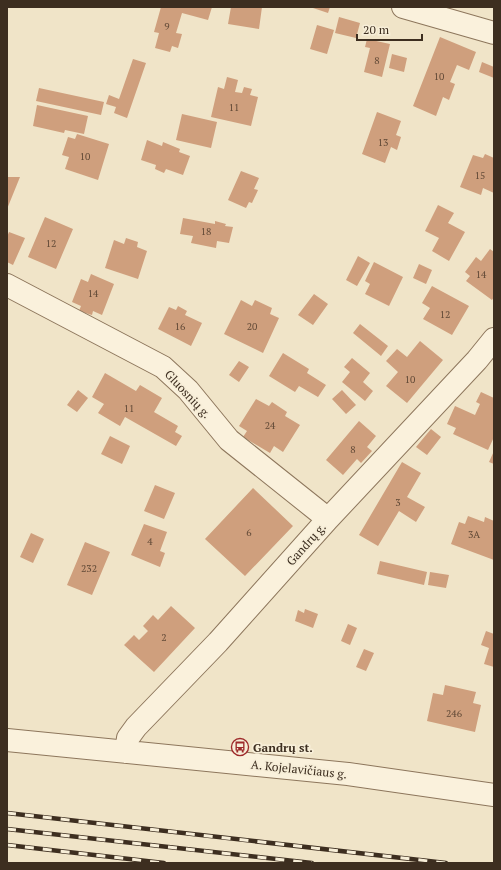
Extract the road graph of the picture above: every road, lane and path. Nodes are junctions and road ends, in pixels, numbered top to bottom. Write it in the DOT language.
graph roads {
  1 [pos="403,7"];
  2 [pos="494,33"];
  3 [pos="7,285"];
  4 [pos="494,339"];
  5 [pos="328,519"];
  6 [pos="7,740"];
  7 [pos="126,752"];
  8 [pos="494,794"];
  1 -- 2 [label="street"];
  3 -- 5 [label="street, Gluosnių g."];
  4 -- 5 [label="street, Gandrų g."];
  5 -- 7 [label="street, Gandrų g."];
  6 -- 7 [label="street, A. Kojelavičiaus g."];
  7 -- 8 [label="street, A. Kojelavičiaus g."];
}
